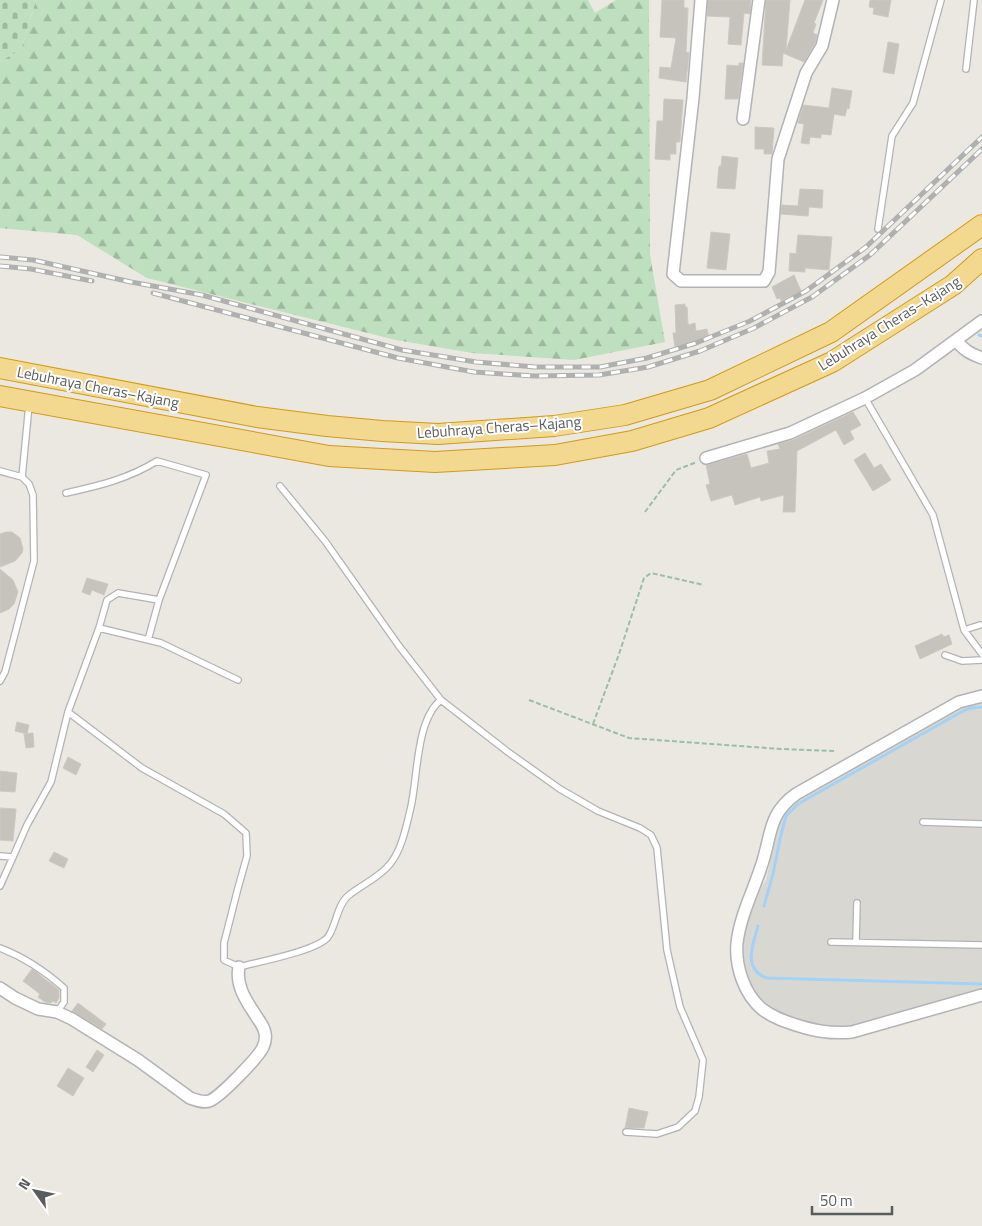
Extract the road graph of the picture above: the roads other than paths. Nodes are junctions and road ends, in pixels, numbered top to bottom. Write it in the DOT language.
graph roads {
  1 [pos="702,0"];
  2 [pos="759,0"];
  3 [pos="833,0"];
  4 [pos="942,0"];
  5 [pos="974,0"];
  6 [pos="966,70"];
  7 [pos="743,119"];
  8 [pos="982,225"];
  9 [pos="878,229"];
  10 [pos="982,259"];
  11 [pos="982,322"];
  12 [pos="956,340"];
  13 [pos="982,358"];
  14 [pos="8,366"];
  15 [pos="0,396"];
  16 [pos="865,398"];
  17 [pos="29,401"];
  18 [pos="706,458"];
  19 [pos="0,471"];
  20 [pos="22,477"];
  21 [pos="280,486"];
  22 [pos="66,493"];
  23 [pos="159,600"];
  24 [pos="980,625"];
  25 [pos="99,628"];
  26 [pos="964,630"];
  27 [pos="148,640"];
  28 [pos="982,654"];
  29 [pos="945,655"];
  30 [pos="982,660"];
  31 [pos="238,680"];
  32 [pos="0,681"];
  33 [pos="982,696"];
  34 [pos="440,700"];
  35 [pos="68,712"];
  36 [pos="922,822"];
  37 [pos="982,824"];
  38 [pos="0,856"];
  39 [pos="13,856"];
  40 [pos="0,886"];
  41 [pos="857,903"];
  42 [pos="856,941"];
  43 [pos="831,942"];
  44 [pos="982,945"];
  45 [pos="0,948"];
  46 [pos="239,967"];
  47 [pos="0,988"];
  48 [pos="982,995"];
  49 [pos="57,1012"];
  50 [pos="626,1132"];
  1 -- 3 [label="street"];
  2 -- 7 [label="street"];
  4 -- 9 [label="lane"];
  5 -- 6 [label="lane"];
  8 -- 14 [label="highway, Lebuhraya Cheras–Kajang"];
  10 -- 17 [label="highway, Lebuhraya Cheras–Kajang"];
  11 -- 12 [label="street"];
  12 -- 13 [label="street"];
  12 -- 16 [label="street"];
  15 -- 17 [label="highway, Lebuhraya Cheras–Kajang"];
  16 -- 18 [label="street"];
  16 -- 26 [label="lane"];
  17 -- 20 [label="lane"];
  19 -- 20 [label="lane"];
  20 -- 32 [label="lane"];
  21 -- 34 [label="lane"];
  22 -- 23 [label="lane"];
  23 -- 25 [label="lane"];
  23 -- 27 [label="lane"];
  24 -- 26 [label="lane"];
  25 -- 27 [label="lane"];
  25 -- 35 [label="lane"];
  26 -- 28 [label="lane"];
  27 -- 31 [label="lane"];
  29 -- 30 [label="lane"];
  33 -- 48 [label="street"];
  34 -- 46 [label="lane"];
  34 -- 50 [label="lane"];
  35 -- 39 [label="lane"];
  35 -- 46 [label="lane"];
  36 -- 37 [label="lane"];
  38 -- 39 [label="lane"];
  39 -- 40 [label="lane"];
  41 -- 42 [label="lane"];
  42 -- 43 [label="lane"];
  42 -- 44 [label="lane"];
  45 -- 49 [label="lane"];
  46 -- 49 [label="street"];
  47 -- 49 [label="street"];
}
